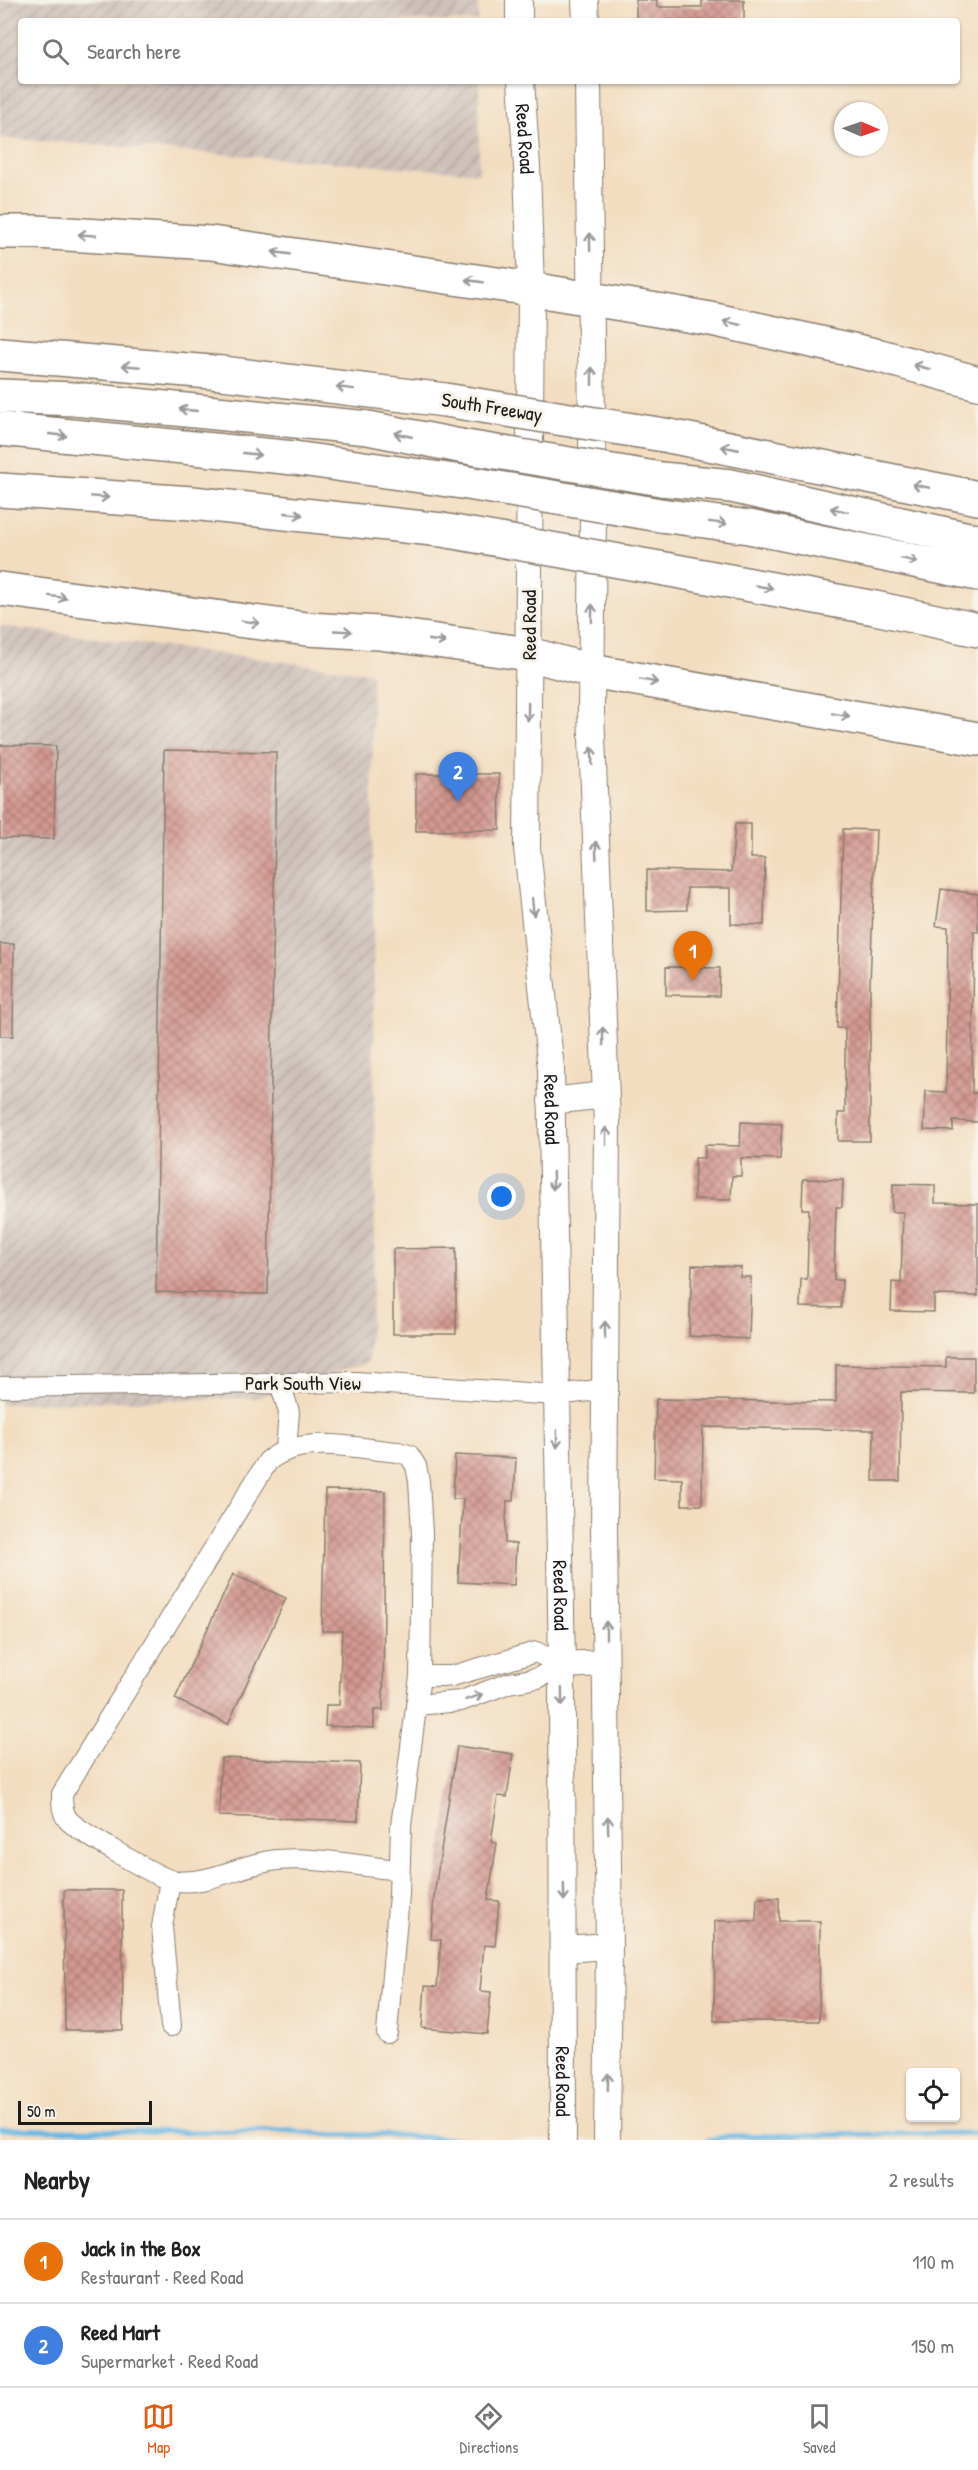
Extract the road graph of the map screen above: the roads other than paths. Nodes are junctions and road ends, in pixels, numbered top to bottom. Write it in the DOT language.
graph roads {
  1 [pos="519,0"];
  2 [pos="585,0"];
  3 [pos="519,18"];
  4 [pos="586,18"];
  5 [pos="520,84"];
  6 [pos="588,84"];
  7 [pos="0,232"];
  8 [pos="531,289"];
  9 [pos="591,301"];
  10 [pos="0,354"];
  11 [pos="978,383"];
  12 [pos="0,396"];
  13 [pos="0,429"];
  14 [pos="0,490"];
  15 [pos="978,498"];
  16 [pos="978,541"];
  17 [pos="978,574"];
  18 [pos="0,589"];
  19 [pos="978,630"];
  20 [pos="529,654"];
  21 [pos="591,671"];
  22 [pos="978,739"];
  23 [pos="605,1095"];
  24 [pos="551,1101"];
  25 [pos="280,1383"];
  26 [pos="0,1387"];
  27 [pos="605,1389"];
  28 [pos="557,1395"];
  29 [pos="286,1449"];
  30 [pos="606,1663"];
  31 [pos="561,1665"];
  32 [pos="420,1677"];
  33 [pos="416,1705"];
  34 [pos="398,1870"];
  35 [pos="170,1880"];
  36 [pos="609,1946"];
  37 [pos="564,1949"];
  38 [pos="171,2026"];
  39 [pos="387,2033"];
  40 [pos="563,2140"];
  41 [pos="607,2140"];
  1 -- 3 [label="street"];
  2 -- 4 [label="street"];
  5 -- 8 [label="street, Reed Road"];
  9 -- 6 [label="street, one-way"];
  8 -- 7 [label="highway, one-way"];
  8 -- 9 [label="highway"];
  8 -- 20 [label="street, Reed Road"];
  11 -- 9 [label="highway, one-way"];
  21 -- 9 [label="street, one-way"];
  15 -- 10 [label="highway, South Freeway, one-way, bridge"];
  16 -- 12 [label="highway, one-way, bridge"];
  13 -- 17 [label="highway, one-way, bridge"];
  14 -- 19 [label="highway, one-way, bridge"];
  18 -- 20 [label="highway, one-way"];
  20 -- 21 [label="highway"];
  20 -- 24 [label="street, Reed Road, one-way"];
  21 -- 22 [label="highway, one-way"];
  23 -- 21 [label="street, one-way"];
  23 -- 24 [label="street"];
  27 -- 23 [label="street, one-way"];
  24 -- 28 [label="street, Reed Road, one-way"];
  25 -- 26 [label="street, Park South View"];
  25 -- 28 [label="street, Park South View"];
  25 -- 29 [label="street"];
  27 -- 28 [label="street, Park South View"];
  30 -- 27 [label="street, one-way"];
  28 -- 31 [label="street, Reed Road, one-way"];
  29 -- 32 [label="street"];
  29 -- 35 [label="street"];
  30 -- 31 [label="street"];
  36 -- 30 [label="street, one-way"];
  31 -- 32 [label="street"];
  33 -- 31 [label="street, one-way"];
  31 -- 37 [label="street, Reed Road, one-way"];
  32 -- 33 [label="street"];
  33 -- 34 [label="street"];
  34 -- 35 [label="street"];
  34 -- 39 [label="street"];
  35 -- 38 [label="street"];
  36 -- 37 [label="street"];
  41 -- 36 [label="street, one-way"];
  37 -- 40 [label="street, Reed Road"];
}
